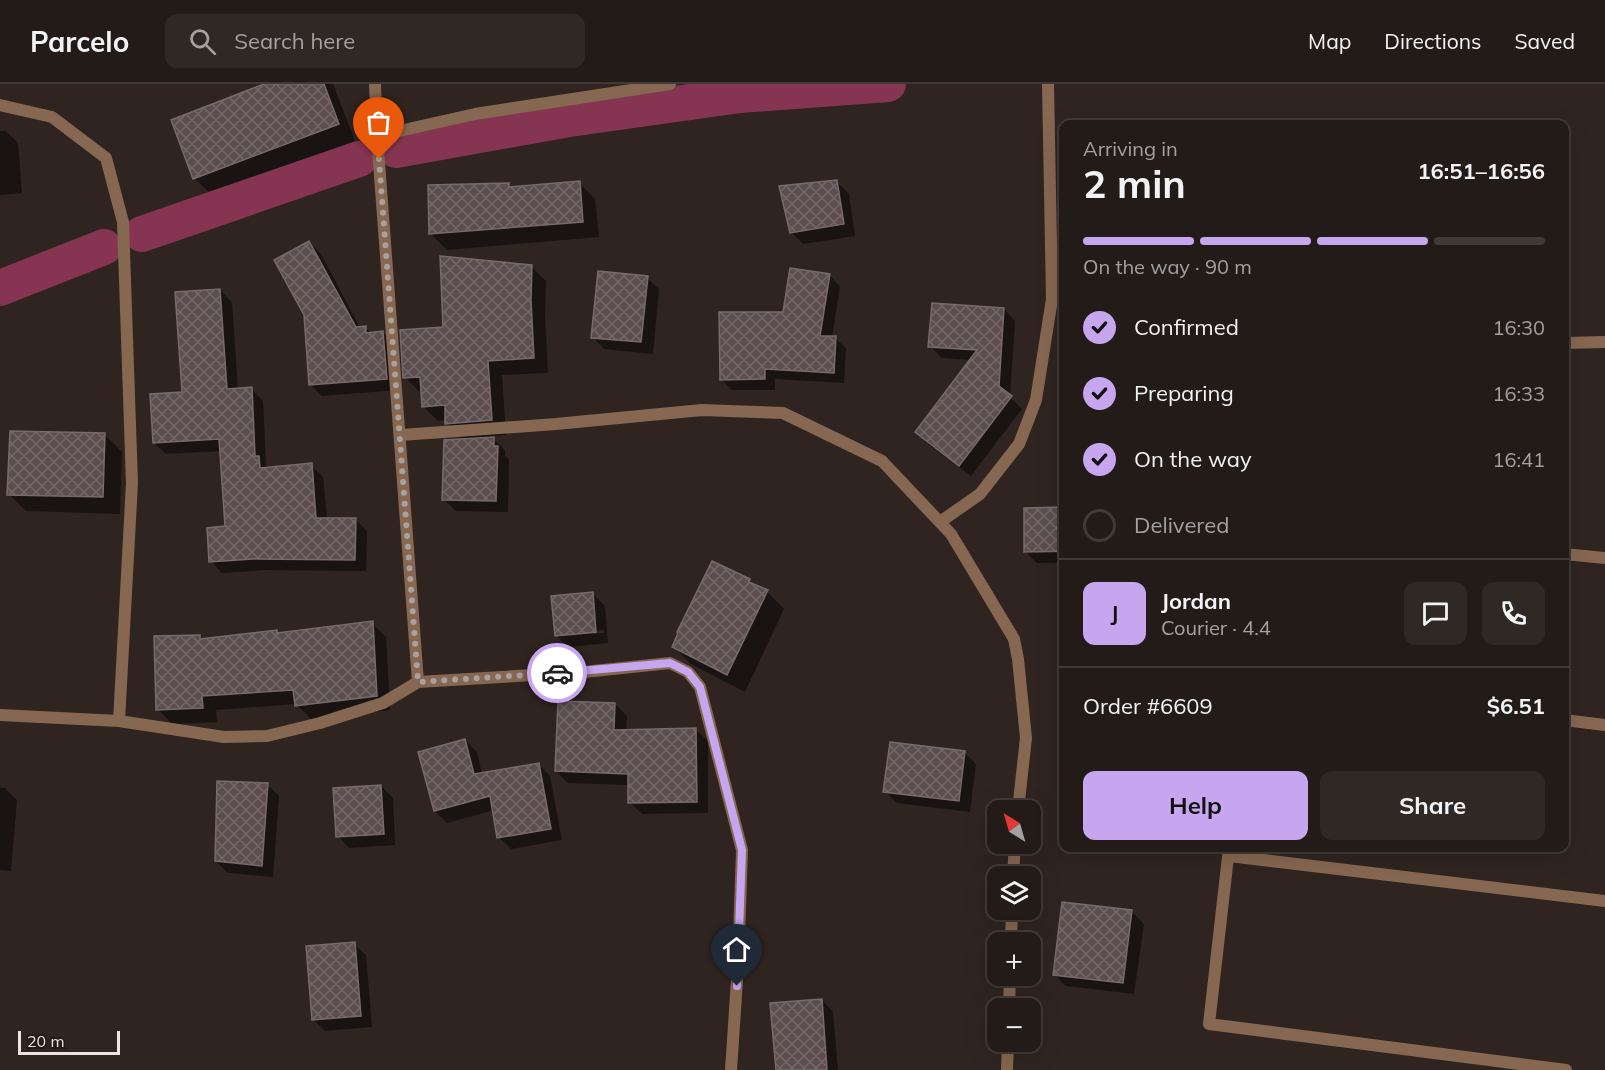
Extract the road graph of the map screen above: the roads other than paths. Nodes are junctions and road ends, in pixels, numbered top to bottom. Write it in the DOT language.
graph roads {
  1 [pos="375,84"];
  2 [pos="670,84"];
  3 [pos="1048,84"];
  4 [pos="0,105"];
  5 [pos="377,136"];
  6 [pos="1605,342"];
  7 [pos="1569,344"];
  8 [pos="401,435"];
  9 [pos="940,522"];
  10 [pos="1569,554"];
  11 [pos="1605,558"];
  12 [pos="418,682"];
  13 [pos="0,714"];
  14 [pos="119,721"];
  15 [pos="1569,721"];
  16 [pos="1605,725"];
  17 [pos="1018,800"];
  18 [pos="1229,852"];
  19 [pos="1605,901"];
  20 [pos="1008,1052"];
  21 [pos="731,1070"];
  22 [pos="1007,1070"];
  23 [pos="1566,1070"];
  1 -- 5 [label="street"];
  2 -- 5 [label="street"];
  3 -- 9 [label="street"];
  4 -- 14 [label="street"];
  5 -- 8 [label="street"];
  6 -- 7 [label="street"];
  8 -- 9 [label="street"];
  8 -- 12 [label="street"];
  9 -- 17 [label="street"];
  10 -- 11 [label="street"];
  12 -- 14 [label="street"];
  12 -- 21 [label="street"];
  13 -- 14 [label="street"];
  15 -- 16 [label="street"];
  18 -- 19 [label="street"];
  18 -- 23 [label="street"];
  20 -- 22 [label="street"];
}
